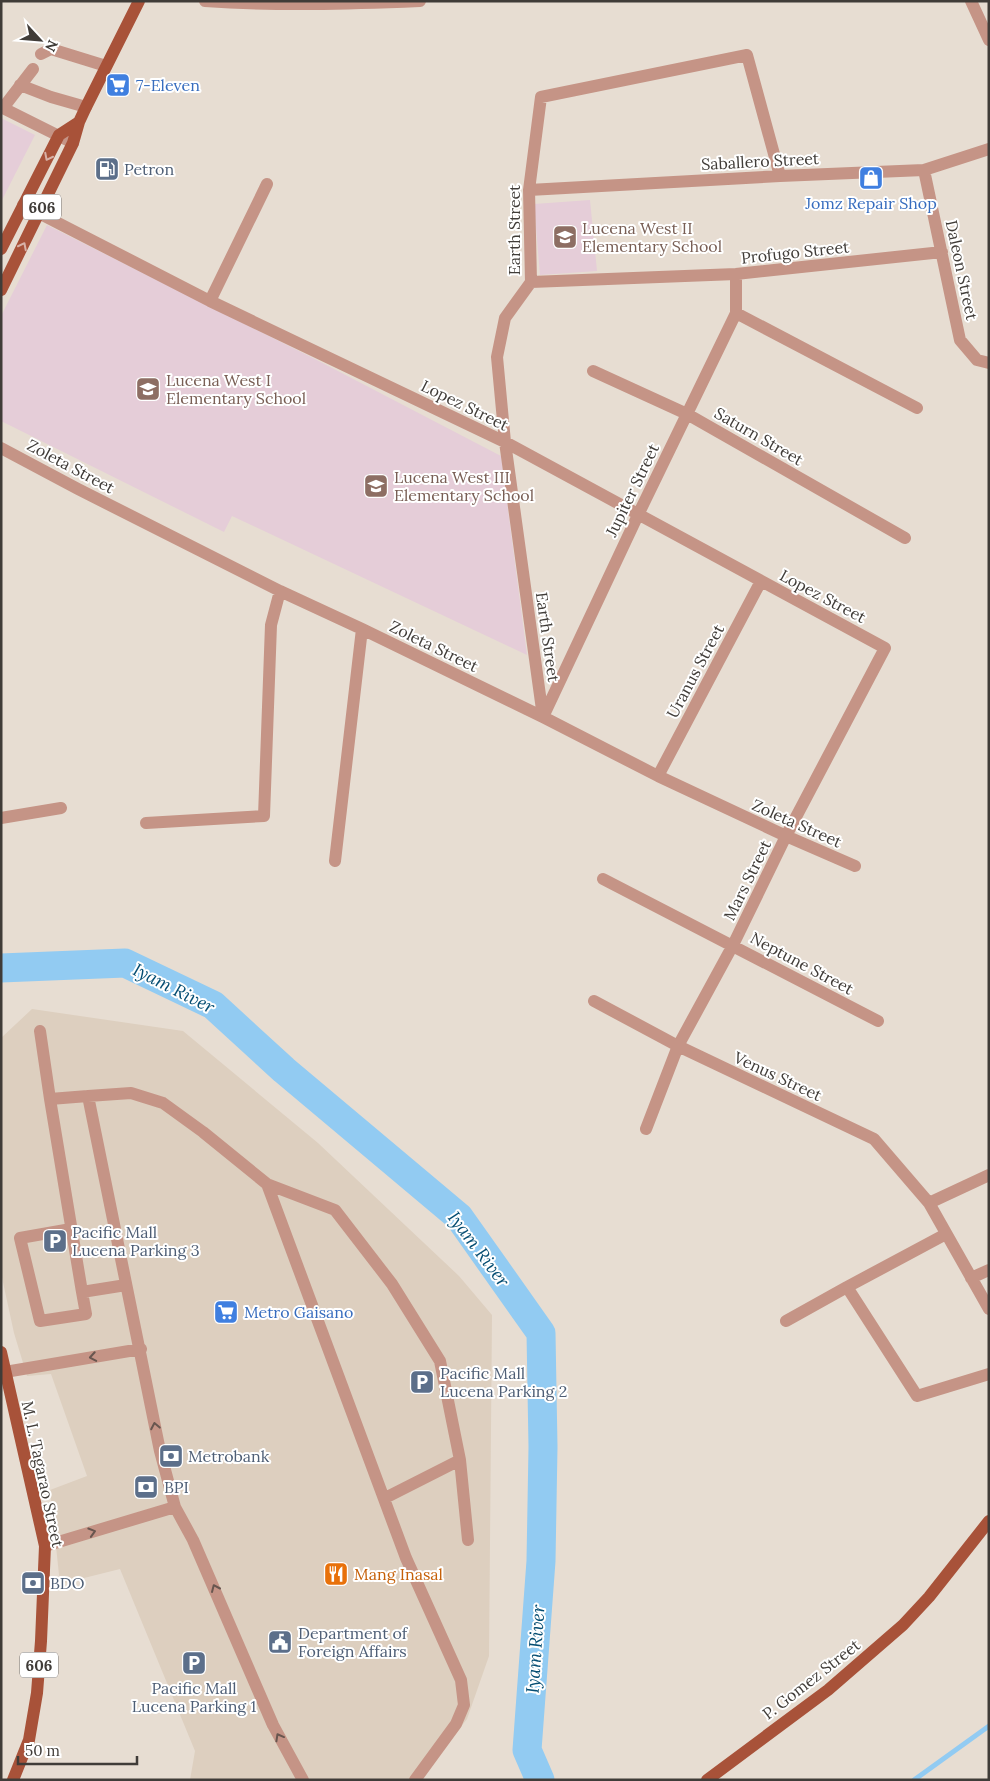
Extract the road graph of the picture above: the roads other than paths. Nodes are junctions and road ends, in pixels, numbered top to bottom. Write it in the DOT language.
graph roads {
  1 [pos="139,1"];
  2 [pos="205,1"];
  3 [pos="420,1"];
  4 [pos="971,1"];
  5 [pos="989,40"];
  6 [pos="41,54"];
  7 [pos="106,66"];
  8 [pos="33,69"];
  9 [pos="20,85"];
  10 [pos="86,107"];
  11 [pos="2,108"];
  12 [pos="79,122"];
  13 [pos="59,134"];
  14 [pos="73,143"];
  15 [pos="989,149"];
  16 [pos="924,170"];
  17 [pos="780,176"];
  18 [pos="267,184"];
  19 [pos="529,190"];
  20 [pos="23,204"];
  21 [pos="39,213"];
  22 [pos="1,249"];
  23 [pos="942,252"];
  24 [pos="736,274"];
  25 [pos="531,282"];
  26 [pos="1,290"];
  27 [pos="210,301"];
  28 [pos="736,313"];
  29 [pos="989,363"];
  30 [pos="593,372"];
  31 [pos="917,408"];
  32 [pos="687,414"];
  33 [pos="505,442"];
  34 [pos="1,448"];
  35 [pos="638,515"];
  36 [pos="905,538"];
  37 [pos="761,581"];
  38 [pos="280,591"];
  39 [pos="362,629"];
  40 [pos="885,648"];
  41 [pos="542,717"];
  42 [pos="658,776"];
  43 [pos="61,808"];
  44 [pos="1,818"];
  45 [pos="146,823"];
  46 [pos="786,836"];
  47 [pos="335,861"];
  48 [pos="855,866"];
  49 [pos="603,879"];
  50 [pos="732,945"];
  51 [pos="594,1001"];
  52 [pos="878,1022"];
  53 [pos="40,1031"];
  54 [pos="678,1046"];
  55 [pos="88,1096"];
  56 [pos="50,1099"];
  57 [pos="646,1129"];
  58 [pos="989,1174"];
  59 [pos="267,1184"];
  60 [pos="929,1203"];
  61 [pos="71,1229"];
  62 [pos="946,1234"];
  63 [pos="989,1270"];
  64 [pos="971,1278"];
  65 [pos="126,1285"];
  66 [pos="847,1287"];
  67 [pos="82,1292"];
  68 [pos="989,1309"];
  69 [pos="786,1321"];
  70 [pos="141,1349"];
  71 [pos="2,1356"];
  72 [pos="5,1372"];
  73 [pos="989,1374"];
  74 [pos="460,1460"];
  75 [pos="385,1498"];
  76 [pos="175,1507"];
  77 [pos="989,1521"];
  78 [pos="468,1540"];
  79 [pos="45,1546"];
  80 [pos="13,1780"];
  81 [pos="303,1780"];
  82 [pos="415,1780"];
  83 [pos="707,1780"];
  1 -- 7 [label="main road, 606"];
  2 -- 3 [label="street"];
  4 -- 5 [label="street"];
  6 -- 7 [label="street"];
  7 -- 10 [label="main road, 606"];
  8 -- 9 [label="street"];
  9 -- 10 [label="street"];
  9 -- 11 [label="street"];
  10 -- 12 [label="main road, 606"];
  11 -- 13 [label="street"];
  12 -- 13 [label="main road"];
  12 -- 14 [label="main road, 606"];
  13 -- 14 [label="street"];
  13 -- 20 [label="main road, 606, one-way"];
  14 -- 21 [label="main road, 606"];
  15 -- 16 [label="street, Saballero Street"];
  16 -- 17 [label="street, Saballero Street"];
  16 -- 23 [label="street, Daleon Street"];
  17 -- 19 [label="street, Saballero Street"];
  17 -- 19 [label="street, Earth Street"];
  18 -- 27 [label="street"];
  19 -- 25 [label="street, Earth Street"];
  20 -- 21 [label="street, Lopez Street"];
  20 -- 22 [label="main road, 606"];
  26 -- 21 [label="main road, 606, one-way"];
  21 -- 27 [label="street, Lopez Street"];
  23 -- 24 [label="street, Profugo Street"];
  23 -- 29 [label="street, Daleon Street"];
  24 -- 25 [label="street, Profugo Street"];
  24 -- 28 [label="street, Jupiter Street"];
  25 -- 33 [label="street, Earth Street"];
  27 -- 33 [label="street, Lopez Street"];
  28 -- 31 [label="street"];
  28 -- 32 [label="street, Jupiter Street"];
  30 -- 32 [label="street, Saturn Street"];
  32 -- 35 [label="street, Jupiter Street"];
  32 -- 36 [label="street, Saturn Street"];
  33 -- 35 [label="street, Lopez Street"];
  33 -- 41 [label="street, Earth Street"];
  34 -- 38 [label="street, Zoleta Street"];
  35 -- 37 [label="street, Lopez Street"];
  35 -- 41 [label="street, Jupiter Street"];
  37 -- 40 [label="street, Lopez Street"];
  37 -- 42 [label="street, Uranus Street"];
  38 -- 39 [label="street, Zoleta Street"];
  38 -- 45 [label="street"];
  39 -- 41 [label="street, Zoleta Street"];
  39 -- 47 [label="street"];
  40 -- 46 [label="street, Mars Street"];
  41 -- 42 [label="street, Zoleta Street"];
  42 -- 46 [label="street, Zoleta Street"];
  43 -- 44 [label="street"];
  46 -- 48 [label="street, Zoleta Street"];
  46 -- 50 [label="street, Mars Street"];
  49 -- 50 [label="street, Neptune Street"];
  50 -- 52 [label="street, Neptune Street"];
  50 -- 54 [label="street, Mars Street"];
  51 -- 54 [label="street, Venus Street"];
  53 -- 56 [label="street"];
  54 -- 57 [label="street, Mars Street"];
  54 -- 60 [label="street, Venus Street"];
  55 -- 56 [label="street"];
  55 -- 59 [label="street"];
  55 -- 65 [label="street"];
  56 -- 61 [label="street"];
  58 -- 60 [label="street"];
  59 -- 74 [label="street"];
  59 -- 75 [label="street"];
  60 -- 62 [label="street, Venus Street"];
  61 -- 67 [label="street"];
  61 -- 67 [label="street"];
  62 -- 64 [label="street, Venus Street"];
  62 -- 66 [label="street"];
  63 -- 64 [label="street"];
  64 -- 68 [label="street, Venus Street"];
  65 -- 67 [label="street"];
  65 -- 70 [label="street"];
  66 -- 69 [label="street"];
  66 -- 73 [label="street"];
  70 -- 72 [label="street, one-way"];
  76 -- 70 [label="street, one-way"];
  71 -- 72 [label="main road, M. L. Tagarao Street / 606"];
  72 -- 79 [label="main road, M. L. Tagarao Street / 606"];
  74 -- 75 [label="street"];
  74 -- 78 [label="street"];
  75 -- 82 [label="street"];
  79 -- 76 [label="street, one-way"];
  81 -- 76 [label="street, one-way"];
  77 -- 83 [label="main road, P. Gomez Street"];
  79 -- 80 [label="main road, M. L. Tagarao Street / 606"];
}
